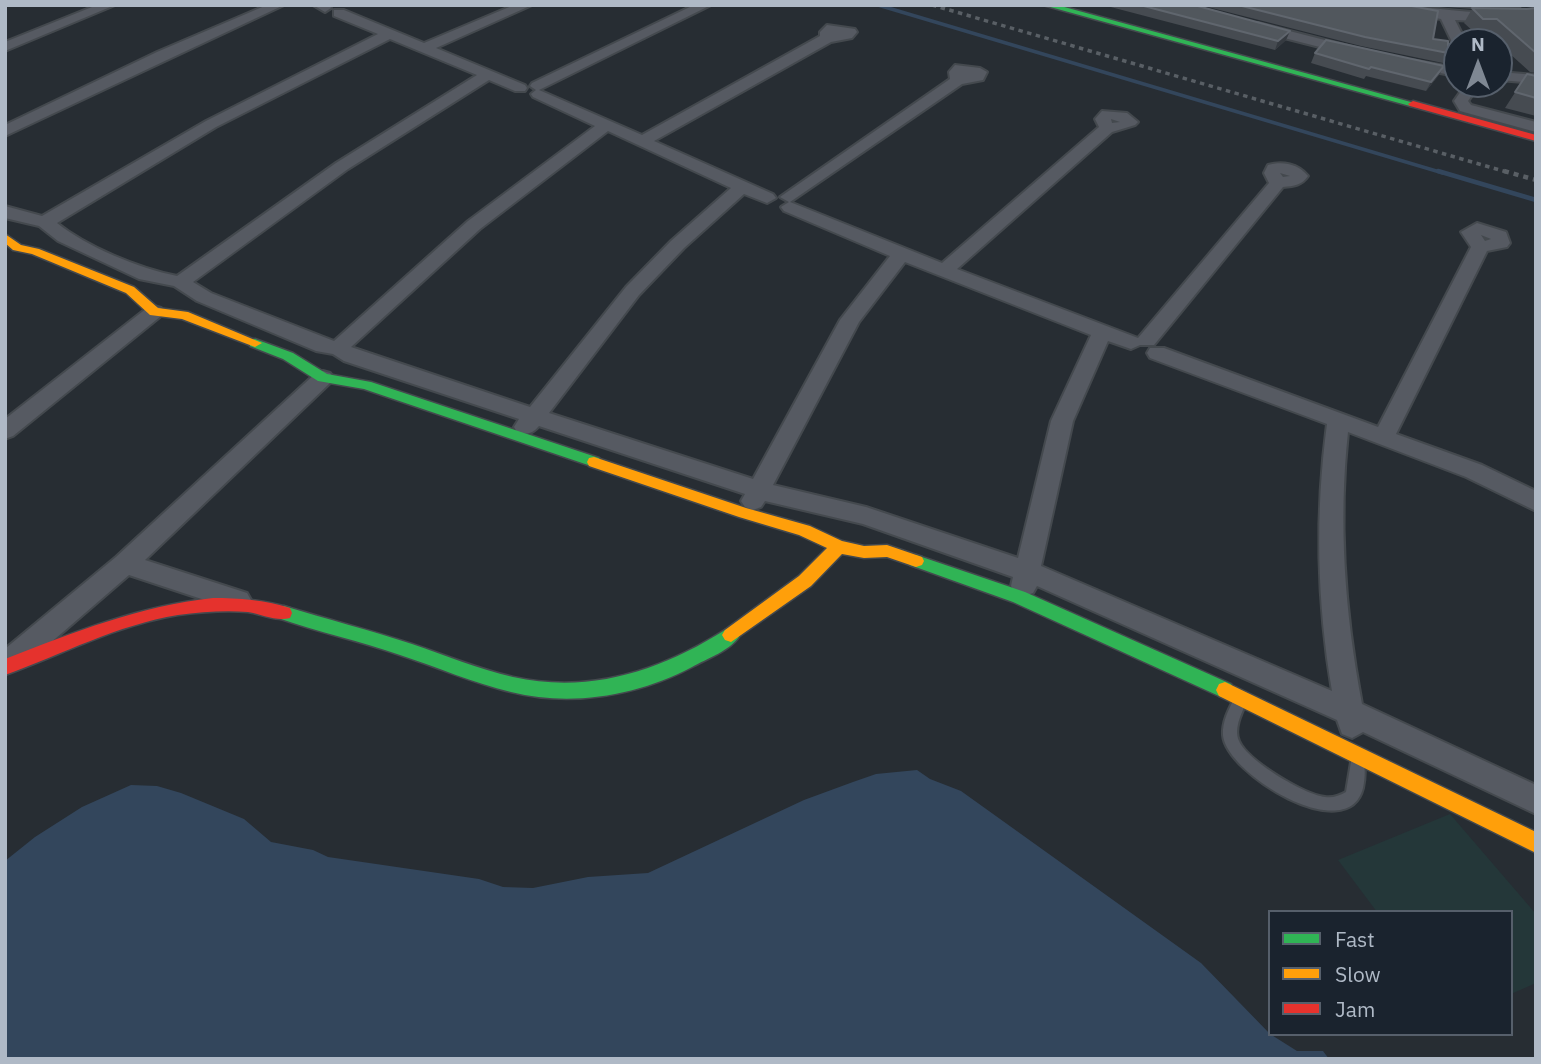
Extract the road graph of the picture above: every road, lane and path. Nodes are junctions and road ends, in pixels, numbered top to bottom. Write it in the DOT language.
graph roads {
  1 [pos="109,5"];
  2 [pos="278,5"];
  3 [pos="526,5"];
  4 [pos="705,5"];
  5 [pos="1047,5"];
  6 [pos="1387,5"];
  7 [pos="334,8"];
  8 [pos="1536,13"];
  9 [pos="1446,16"];
  10 [pos="1248,25"];
  11 [pos="1452,28"];
  12 [pos="389,34"];
  13 [pos="828,38"];
  14 [pos="5,47"];
  15 [pos="425,48"];
  16 [pos="1370,56"];
  17 [pos="1401,62"];
  18 [pos="1443,70"];
  19 [pos="488,75"];
  20 [pos="1513,77"];
  21 [pos="1536,79"];
  22 [pos="958,80"];
  23 [pos="537,90"];
  24 [pos="1463,98"];
  25 [pos="605,126"];
  26 [pos="1536,127"];
  27 [pos="1107,128"];
  28 [pos="5,131"];
  29 [pos="1536,138"];
  30 [pos="642,142"];
  31 [pos="1278,183"];
  32 [pos="743,187"];
  33 [pos="790,202"];
  34 [pos="5,211"];
  35 [pos="45,224"];
  36 [pos="14,245"];
  37 [pos="1480,247"];
  38 [pos="901,254"];
  39 [pos="944,271"];
  40 [pos="181,285"];
  41 [pos="154,308"];
  42 [pos="1102,334"];
  43 [pos="1145,345"];
  44 [pos="337,350"];
  45 [pos="301,363"];
  46 [pos="330,379"];
  47 [pos="534,418"];
  48 [pos="1338,422"];
  49 [pos="5,431"];
  50 [pos="518,435"];
  51 [pos="1383,438"];
  52 [pos="761,491"];
  53 [pos="1536,502"];
  54 [pos="837,510"];
  55 [pos="744,513"];
  56 [pos="896,525"];
  57 [pos="830,542"];
  58 [pos="887,551"];
  59 [pos="125,565"];
  60 [pos="1029,572"];
  61 [pos="1019,597"];
  62 [pos="248,604"];
  63 [pos="5,666"];
  64 [pos="1254,670"];
  65 [pos="1241,697"];
  66 [pos="1350,712"];
  67 [pos="1358,753"];
  68 [pos="1536,800"];
  69 [pos="1536,843"];
  1 -- 14 [label="street"];
  2 -- 28 [label="street"];
  3 -- 15 [label="street"];
  4 -- 23 [label="street"];
  5 -- 29 [label="street"];
  6 -- 9 [label="street"];
  7 -- 12 [label="street"];
  8 -- 9 [label="street"];
  9 -- 11 [label="street"];
  10 -- 16 [label="street"];
  12 -- 15 [label="street"];
  12 -- 35 [label="street"];
  13 -- 30 [label="street"];
  15 -- 19 [label="street"];
  17 -- 18 [label="street"];
  19 -- 23 [label="street"];
  19 -- 40 [label="street"];
  20 -- 21 [label="street"];
  22 -- 33 [label="street"];
  23 -- 25 [label="street"];
  24 -- 26 [label="street"];
  25 -- 30 [label="street"];
  25 -- 44 [label="street"];
  27 -- 39 [label="street"];
  30 -- 32 [label="street"];
  31 -- 43 [label="street"];
  32 -- 33 [label="street"];
  32 -- 47 [label="street"];
  33 -- 38 [label="street"];
  34 -- 35 [label="street"];
  35 -- 36 [label="street"];
  35 -- 36 [label="street"];
  35 -- 40 [label="street"];
  36 -- 41 [label="street"];
  37 -- 51 [label="street"];
  38 -- 39 [label="street"];
  38 -- 52 [label="street"];
  39 -- 42 [label="street"];
  40 -- 41 [label="street"];
  40 -- 41 [label="street"];
  40 -- 44 [label="street"];
  41 -- 45 [label="street"];
  41 -- 49 [label="street"];
  42 -- 43 [label="street"];
  42 -- 60 [label="street"];
  43 -- 48 [label="street"];
  44 -- 45 [label="street"];
  44 -- 46 [label="street"];
  44 -- 47 [label="street"];
  45 -- 46 [label="street"];
  46 -- 50 [label="street"];
  46 -- 59 [label="street"];
  47 -- 50 [label="street"];
  47 -- 52 [label="street"];
  48 -- 51 [label="street"];
  48 -- 66 [label="street"];
  50 -- 55 [label="street"];
  51 -- 53 [label="street"];
  52 -- 54 [label="street"];
  52 -- 55 [label="street"];
  54 -- 56 [label="street"];
  54 -- 57 [label="street"];
  55 -- 57 [label="street"];
  56 -- 58 [label="street"];
  56 -- 60 [label="street"];
  57 -- 58 [label="street"];
  57 -- 62 [label="street"];
  58 -- 61 [label="street"];
  59 -- 62 [label="street"];
  59 -- 63 [label="street"];
  60 -- 61 [label="street"];
  60 -- 64 [label="street"];
  61 -- 65 [label="street"];
  62 -- 63 [label="street"];
  64 -- 65 [label="lane"];
  64 -- 66 [label="street"];
  65 -- 67 [label="street"];
  65 -- 67 [label="lane"];
  66 -- 67 [label="street"];
  66 -- 68 [label="street"];
  67 -- 69 [label="street"];
}
